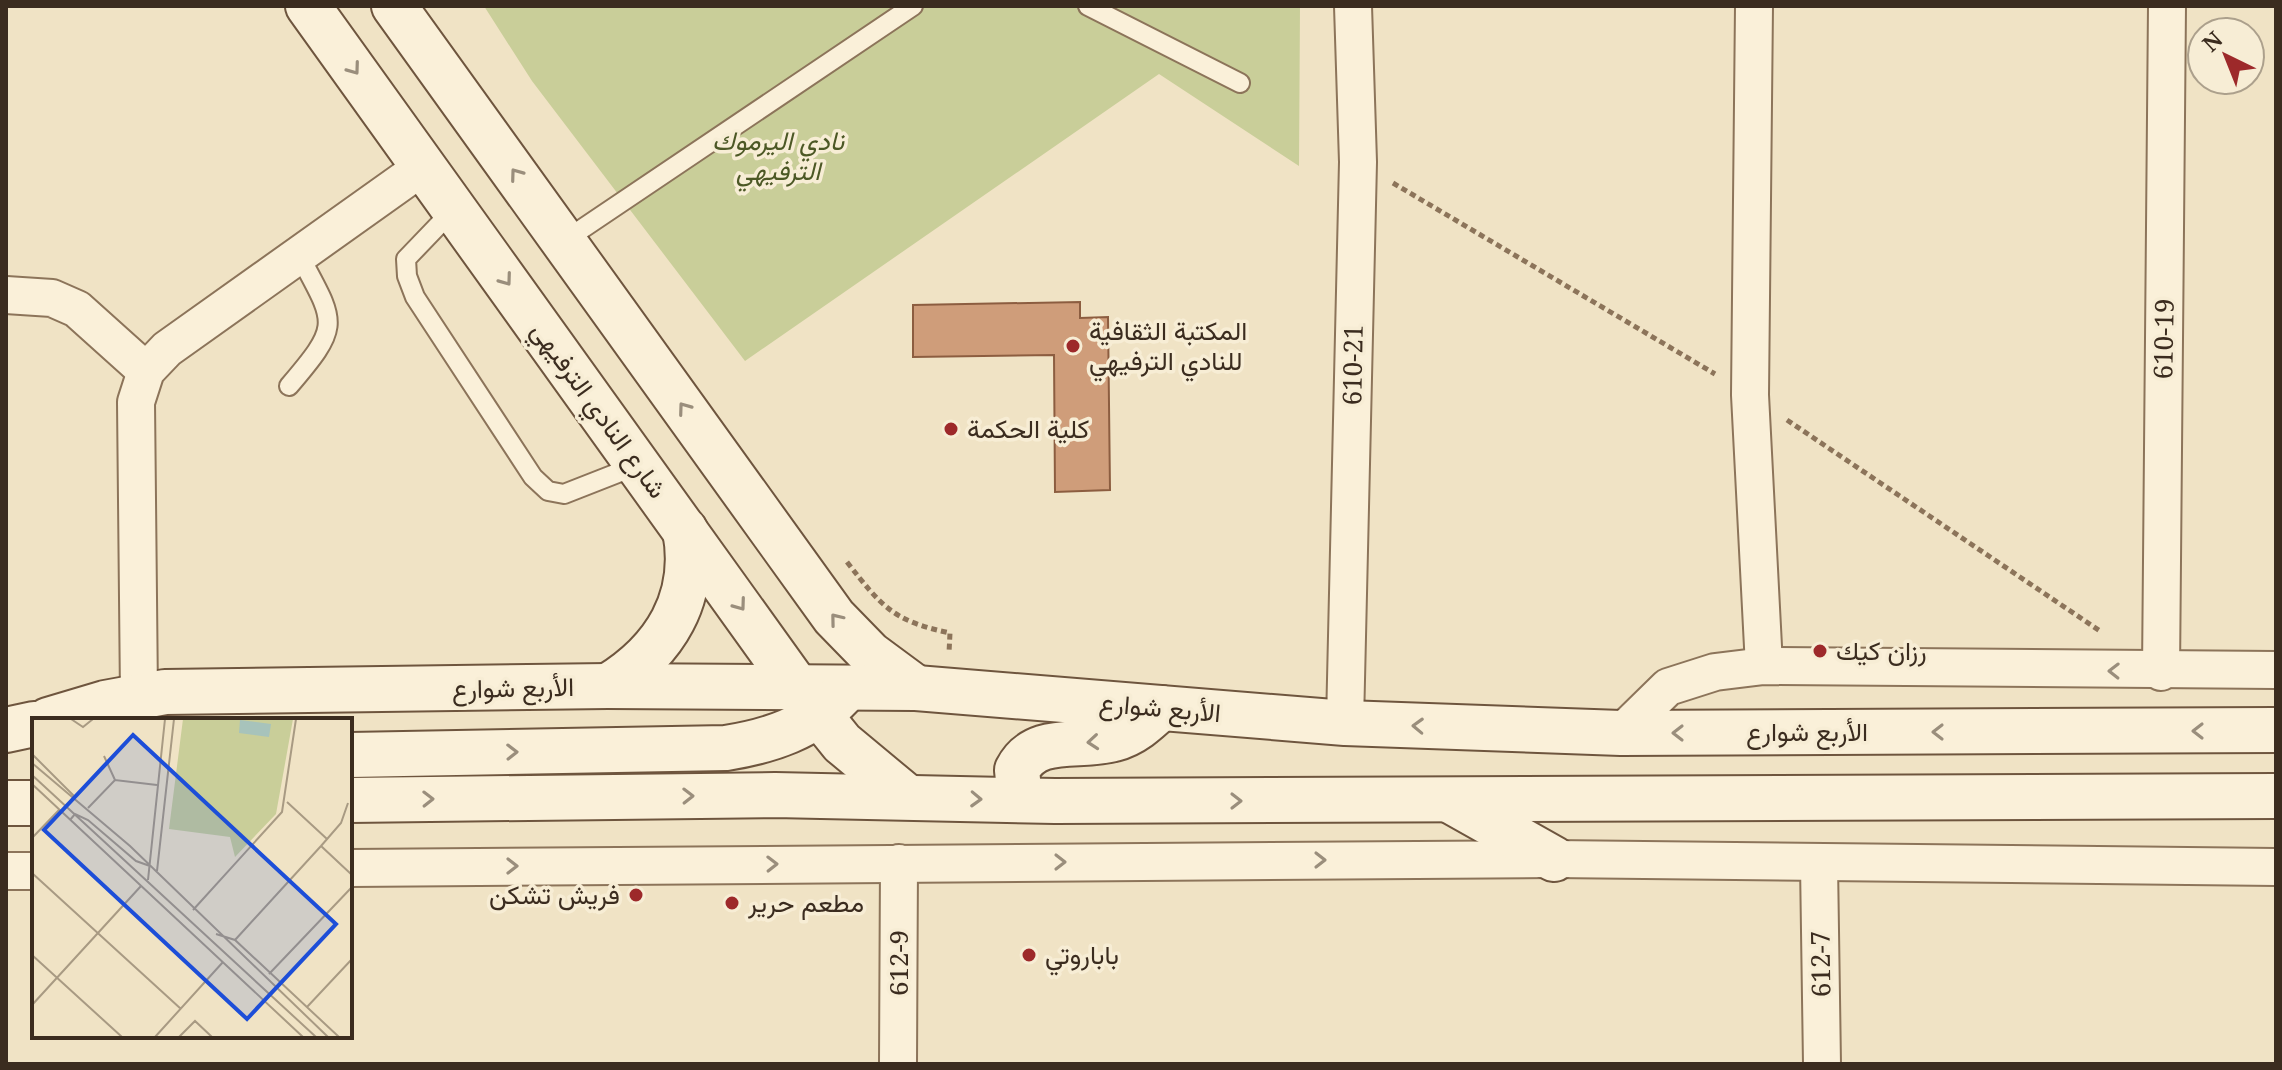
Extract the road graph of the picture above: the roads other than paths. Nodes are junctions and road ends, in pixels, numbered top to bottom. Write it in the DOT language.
graph roads {
  1 [pos="308,6"];
  2 [pos="394,6"];
  3 [pos="913,6"];
  4 [pos="1088,6"];
  5 [pos="1353,6"];
  6 [pos="1754,6"];
  7 [pos="2167,6"];
  8 [pos="1240,83"];
  9 [pos="424,166"];
  10 [pos="454,209"];
  11 [pos="564,241"];
  12 [pos="299,255"];
  13 [pos="6,295"];
  14 [pos="146,371"];
  15 [pos="289,386"];
  16 [pos="638,465"];
  17 [pos="685,530"];
  18 [pos="1764,666"];
  19 [pos="2276,670"];
  20 [pos="2161,672"];
  21 [pos="608,686"];
  22 [pos="833,686"];
  23 [pos="723,688"];
  24 [pos="139,695"];
  25 [pos="6,705"];
  26 [pos="1161,708"];
  27 [pos="55,718"];
  28 [pos="32,723"];
  29 [pos="1345,723"];
  30 [pos="32,724"];
  31 [pos="6,730"];
  32 [pos="2276,730"];
  33 [pos="1621,733"];
  34 [pos="726,748"];
  35 [pos="352,755"];
  36 [pos="2276,796"];
  37 [pos="907,797"];
  38 [pos="352,800"];
  39 [pos="1020,800"];
  40 [pos="1451,801"];
  41 [pos="6,803"];
  42 [pos="32,803"];
  43 [pos="1554,859"];
  44 [pos="899,863"];
  45 [pos="1819,864"];
  46 [pos="2276,867"];
  47 [pos="352,868"];
  48 [pos="6,871"];
  49 [pos="32,871"];
  50 [pos="898,1064"];
  51 [pos="1822,1064"];
  1 -- 9 [label="main road, شارع النادي الترفيهي, one-way"];
  11 -- 2 [label="main road, شارع النادي الترفيهي, one-way"];
  3 -- 11 [label="lane"];
  4 -- 8 [label="lane"];
  5 -- 29 [label="street, 610-21"];
  6 -- 18 [label="street"];
  7 -- 20 [label="street, 610-19"];
  9 -- 10 [label="main road, شارع النادي الترفيهي"];
  9 -- 12 [label="street"];
  10 -- 16 [label="main road, شارع النادي الترفيهي, one-way"];
  10 -- 16 [label="lane"];
  22 -- 11 [label="main road, شارع النادي الترفيهي, one-way"];
  12 -- 14 [label="street"];
  12 -- 15 [label="lane"];
  13 -- 14 [label="street"];
  14 -- 24 [label="street"];
  16 -- 17 [label="main road, شارع النادي الترفيهي"];
  17 -- 21 [label="main road"];
  17 -- 22 [label="main road, شارع النادي الترفيهي, one-way"];
  20 -- 18 [label="street, one-way"];
  18 -- 33 [label="street"];
  19 -- 20 [label="street"];
  21 -- 23 [label="main road, الأربع شوارع"];
  21 -- 24 [label="main road, الأربع شوارع"];
  22 -- 23 [label="main road, الأربع شوارع"];
  22 -- 26 [label="main road, الأربع شوارع"];
  22 -- 34 [label="main road"];
  22 -- 37 [label="main road, شارع النادي الترفيهي"];
  23 -- 34 [label="main road"];
  24 -- 27 [label="main road, الأربع شوارع"];
  25 -- 28 [label="street"];
  26 -- 29 [label="main road, الأربع شوارع"];
  26 -- 39 [label="main road, one-way"];
  33 -- 29 [label="main road, الأربع شوارع, one-way"];
  30 -- 31 [label="main road"];
  32 -- 33 [label="main road, الأربع شوارع, one-way"];
  35 -- 34 [label="main road, one-way"];
  36 -- 40 [label="main road"];
  38 -- 37 [label="main road, one-way"];
  37 -- 39 [label="main road, one-way"];
  39 -- 40 [label="main road, one-way"];
  40 -- 43 [label="main road"];
  41 -- 42 [label="main road"];
  44 -- 43 [label="street, one-way"];
  43 -- 45 [label="street"];
  47 -- 44 [label="street, one-way"];
  44 -- 50 [label="street, 612-9"];
  45 -- 46 [label="street"];
  45 -- 51 [label="street, 612-7"];
  48 -- 49 [label="street"];
}
